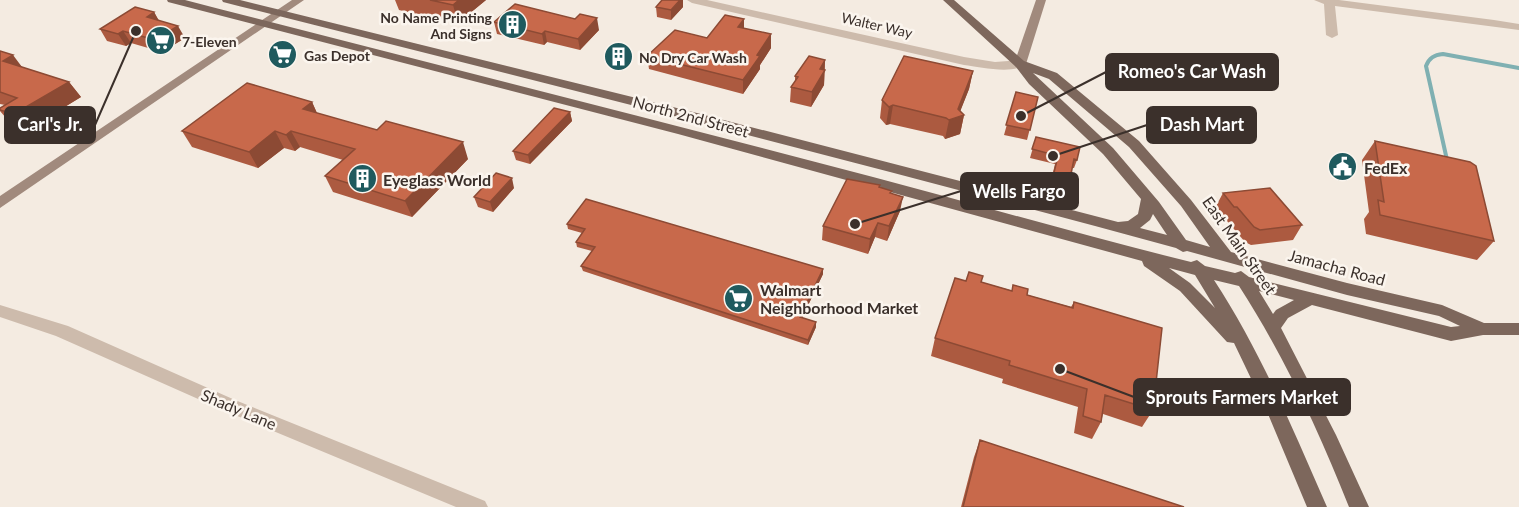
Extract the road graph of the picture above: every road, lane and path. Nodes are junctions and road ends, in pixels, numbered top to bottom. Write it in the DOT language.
graph roads {
  1 [pos="172,0"];
  2 [pos="227,0"];
  3 [pos="298,0"];
  4 [pos="692,0"];
  5 [pos="948,0"];
  6 [pos="1041,0"];
  7 [pos="1326,1"];
  8 [pos="280,13"];
  9 [pos="264,24"];
  10 [pos="1519,27"];
  11 [pos="1332,35"];
  12 [pos="481,63"];
  13 [pos="1020,64"];
  14 [pos="430,67"];
  15 [pos="656,107"];
  16 [pos="622,116"];
  17 [pos="771,137"];
  18 [pos="717,141"];
  19 [pos="821,150"];
  20 [pos="764,154"];
  21 [pos="1148,198"];
  22 [pos="0,203"];
  23 [pos="1115,227"];
  24 [pos="1181,244"];
  25 [pos="1130,252"];
  26 [pos="1225,256"];
  27 [pos="1200,270"];
  28 [pos="1243,281"];
  29 [pos="1311,298"];
  30 [pos="0,311"];
  31 [pos="1272,329"];
  32 [pos="1483,329"];
  33 [pos="1519,329"];
  34 [pos="1249,355"];
  35 [pos="478,507"];
  36 [pos="1317,507"];
  37 [pos="1359,507"];
  1 -- 9 [label="main road, North 2nd Street"];
  2 -- 8 [label="main road, North 2nd Street"];
  3 -- 8 [label="street"];
  4 -- 13 [label="street, Walter Way"];
  5 -- 13 [label="main road, East Main Street"];
  6 -- 13 [label="street"];
  7 -- 10 [label="street"];
  7 -- 11 [label="street"];
  8 -- 9 [label="street"];
  8 -- 12 [label="main road, North 2nd Street"];
  9 -- 14 [label="main road, North 2nd Street"];
  9 -- 22 [label="street"];
  12 -- 14 [label="main road"];
  12 -- 15 [label="main road, North 2nd Street"];
  13 -- 21 [label="main road, East Main Street"];
  13 -- 26 [label="main road, East Main Street"];
  14 -- 16 [label="main road, North 2nd Street"];
  15 -- 16 [label="main road"];
  15 -- 17 [label="main road, North 2nd Street"];
  16 -- 18 [label="main road, North 2nd Street"];
  17 -- 18 [label="main road"];
  17 -- 19 [label="main road, North 2nd Street"];
  18 -- 20 [label="main road, North 2nd Street"];
  19 -- 20 [label="main road"];
  19 -- 23 [label="main road, North 2nd Street"];
  20 -- 25 [label="main road, North 2nd Street"];
  21 -- 23 [label="main road"];
  21 -- 24 [label="main road, East Main Street"];
  23 -- 24 [label="main road, North 2nd Street"];
  24 -- 26 [label="main road, Jamacha Road"];
  24 -- 27 [label="main road, East Main Street"];
  25 -- 27 [label="main road, North 2nd Street"];
  25 -- 34 [label="main road"];
  26 -- 28 [label="main road, East Main Street"];
  26 -- 32 [label="main road, Jamacha Road"];
  27 -- 28 [label="main road, Jamacha Road"];
  27 -- 34 [label="main road, East Main Street"];
  28 -- 29 [label="main road, Jamacha Road"];
  28 -- 31 [label="main road, East Main Street"];
  29 -- 31 [label="main road"];
  29 -- 32 [label="main road, Jamacha Road"];
  30 -- 35 [label="street, Shady Lane"];
  31 -- 37 [label="main road, East Main Street"];
  32 -- 33 [label="main road, Jamacha Road"];
  34 -- 36 [label="main road, East Main Street"];
}
